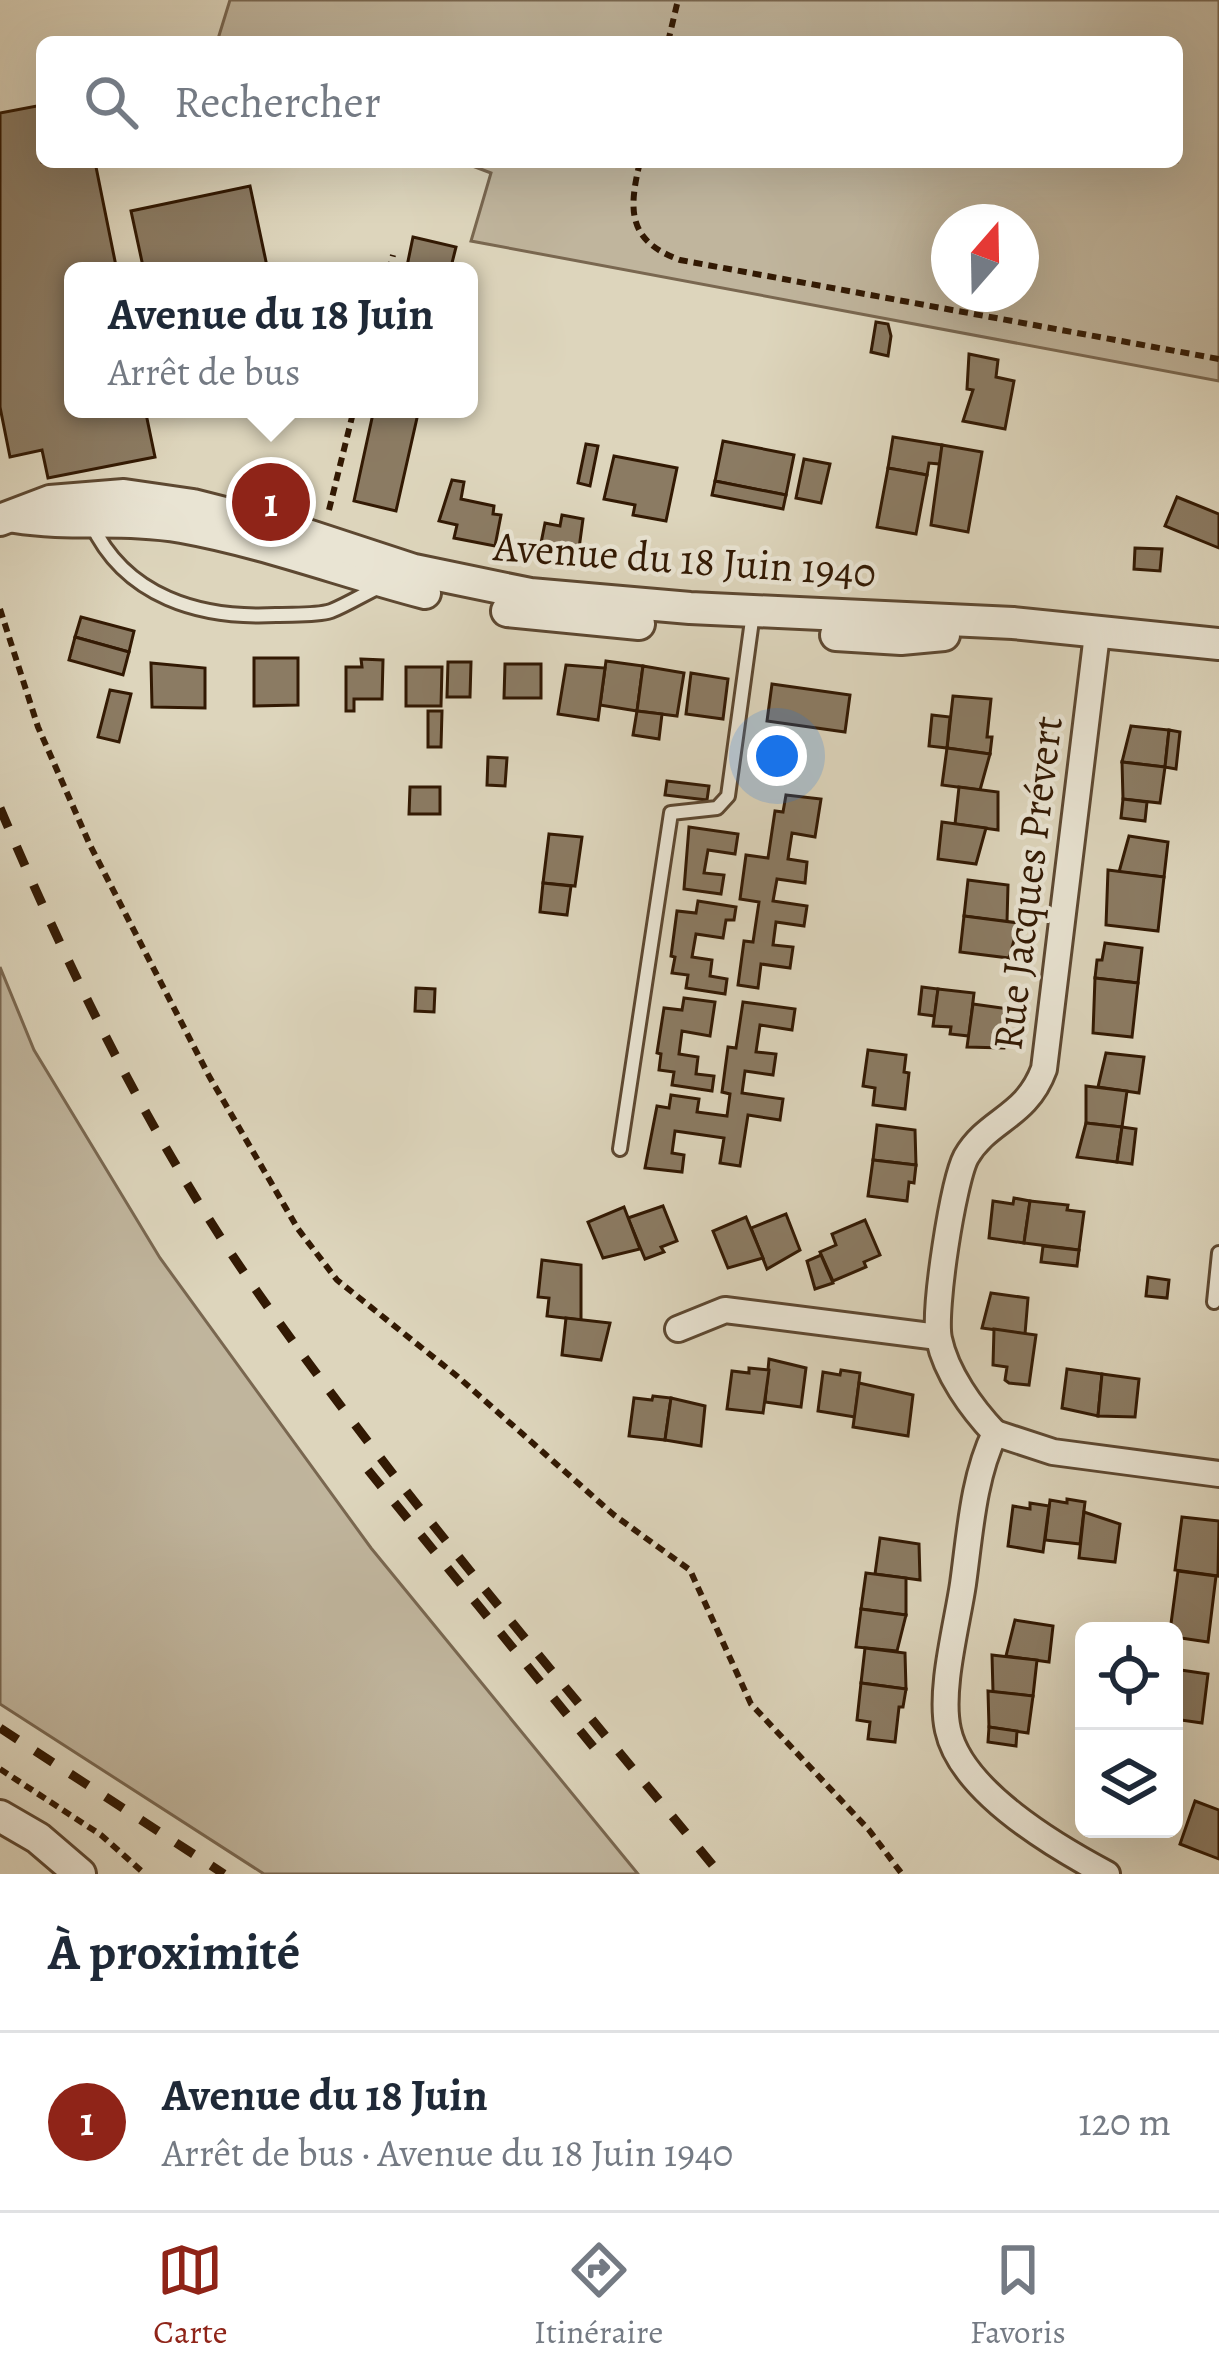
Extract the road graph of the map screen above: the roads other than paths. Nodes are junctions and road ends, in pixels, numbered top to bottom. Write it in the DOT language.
graph roads {
  1 [pos="84,509"];
  2 [pos="5,515"];
  3 [pos="400,576"];
  4 [pos="752,621"];
  5 [pos="1096,642"];
  6 [pos="1219,644"];
  7 [pos="1219,663"];
  8 [pos="620,1149"];
  9 [pos="1219,1252"];
  10 [pos="1214,1301"];
  11 [pos="678,1329"];
  12 [pos="938,1337"];
  13 [pos="995,1432"];
  14 [pos="1219,1474"];
  15 [pos="0,1816"];
  16 [pos="80,1874"];
  17 [pos="1107,1874"];
  1 -- 2 [label="street, Avenue du 18 Juin 1940"];
  1 -- 3 [label="street, Avenue du 18 Juin 1940"];
  1 -- 3 [label="street, Avenue du 18 Juin 1940"];
  1 -- 3 [label="lane"];
  3 -- 4 [label="street, Avenue du 18 Juin 1940"];
  4 -- 5 [label="street, Avenue du 18 Juin 1940"];
  4 -- 8 [label="lane"];
  5 -- 6 [label="street, Avenue du 18 Juin 1940"];
  5 -- 7 [label="street, Avenue du 18 Juin 1940"];
  5 -- 12 [label="street, Rue Jacques Prévert"];
  9 -- 10 [label="lane"];
  11 -- 12 [label="street"];
  12 -- 13 [label="street"];
  13 -- 14 [label="street"];
  13 -- 17 [label="street"];
  15 -- 16 [label="street"];
}
